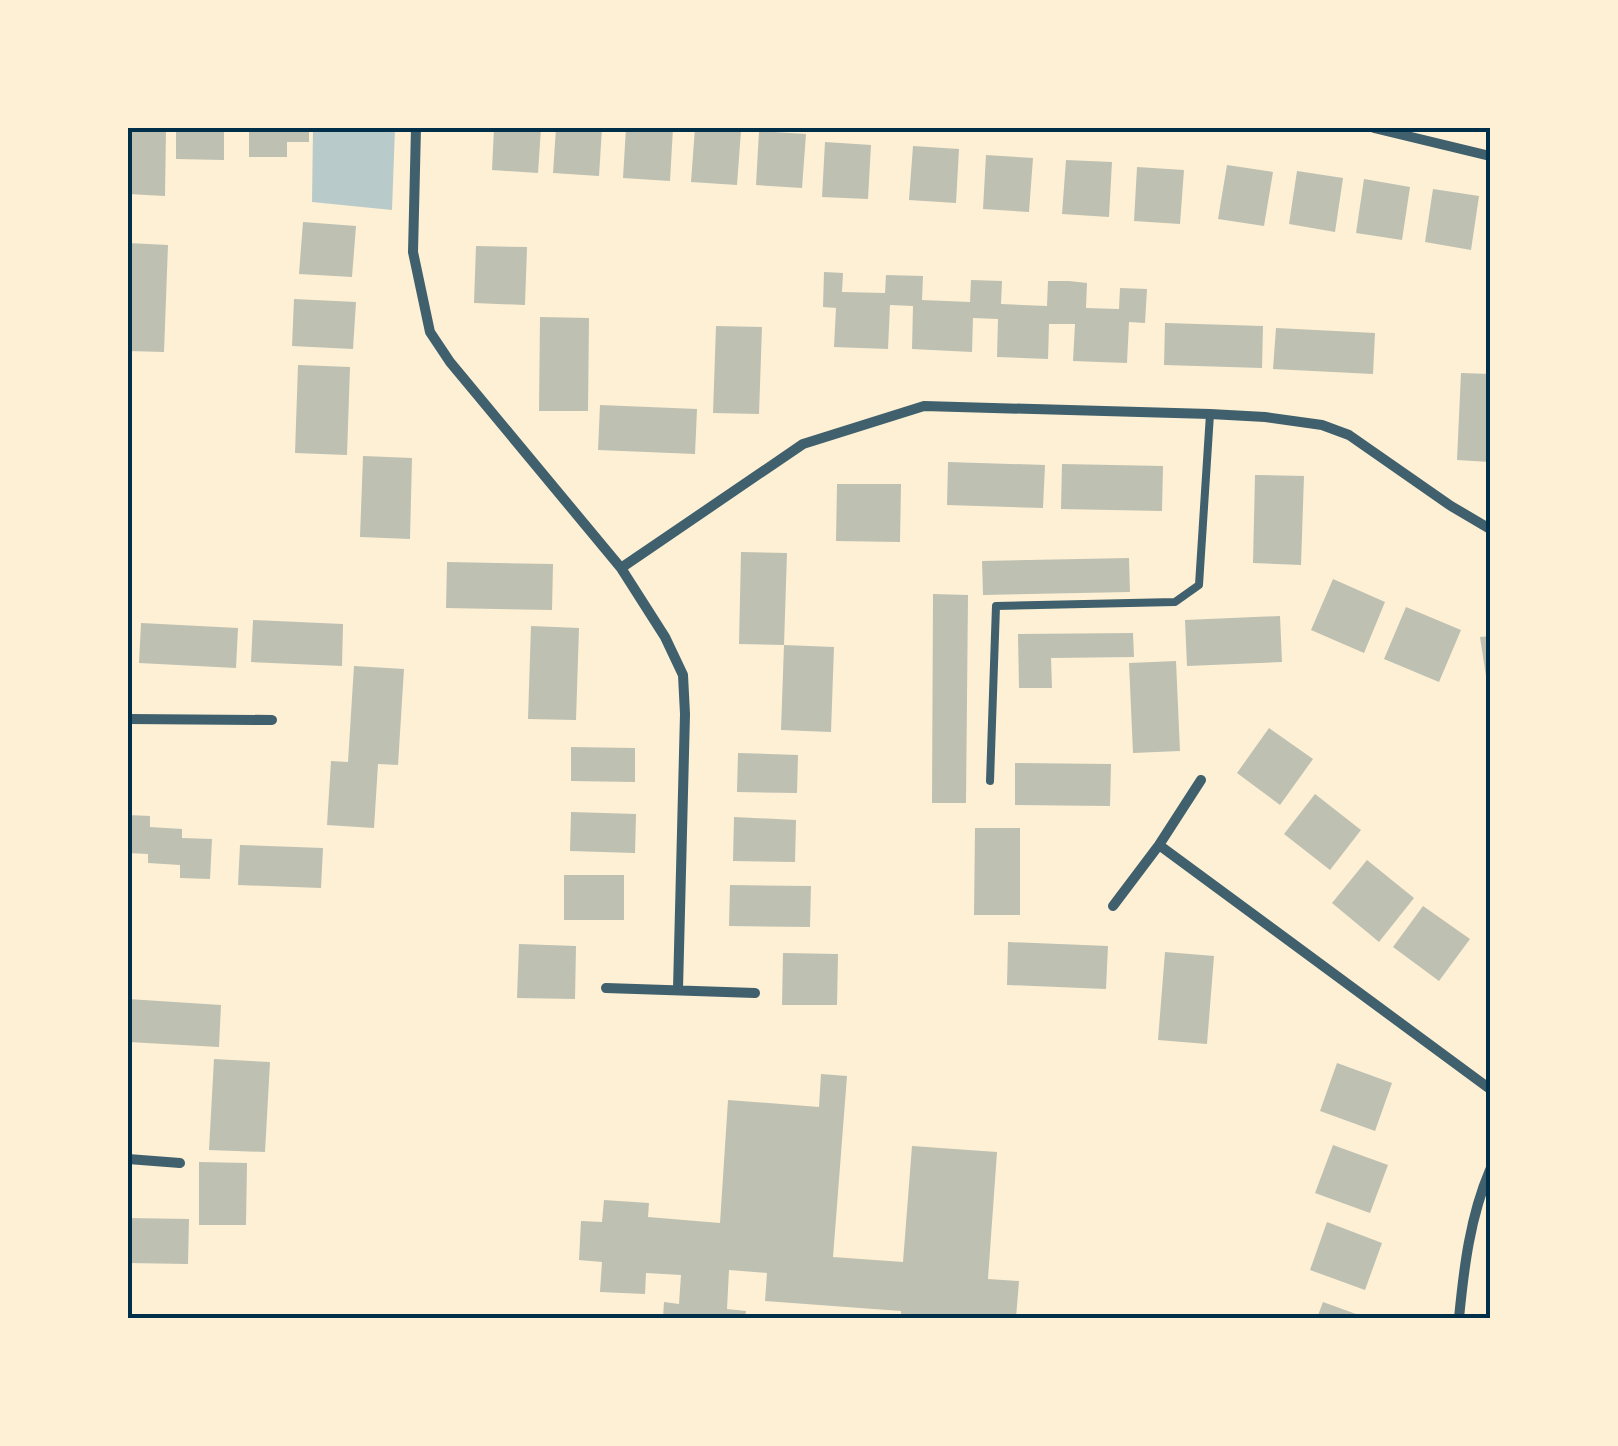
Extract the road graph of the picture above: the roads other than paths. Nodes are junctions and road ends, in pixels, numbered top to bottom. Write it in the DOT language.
graph roads {
  1 [pos="416,128"];
  2 [pos="1374,128"];
  3 [pos="1490,156"];
  4 [pos="1210,414"];
  5 [pos="1490,530"];
  6 [pos="621,568"];
  7 [pos="128,719"];
  8 [pos="272,720"];
  9 [pos="1201,780"];
  10 [pos="990,781"];
  11 [pos="1159,845"];
  12 [pos="1113,906"];
  13 [pos="606,988"];
  14 [pos="678,990"];
  15 [pos="755,994"];
  16 [pos="1490,1089"];
  17 [pos="128,1159"];
  18 [pos="180,1163"];
  19 [pos="1490,1170"];
  20 [pos="1459,1318"];
  1 -- 6 [label="street"];
  2 -- 3 [label="street"];
  4 -- 5 [label="street"];
  4 -- 6 [label="street"];
  4 -- 10 [label="lane"];
  6 -- 14 [label="street"];
  7 -- 8 [label="street"];
  9 -- 11 [label="street"];
  11 -- 12 [label="street"];
  11 -- 16 [label="street"];
  13 -- 14 [label="street"];
  14 -- 15 [label="street"];
  17 -- 18 [label="street"];
  19 -- 20 [label="street"];
}
